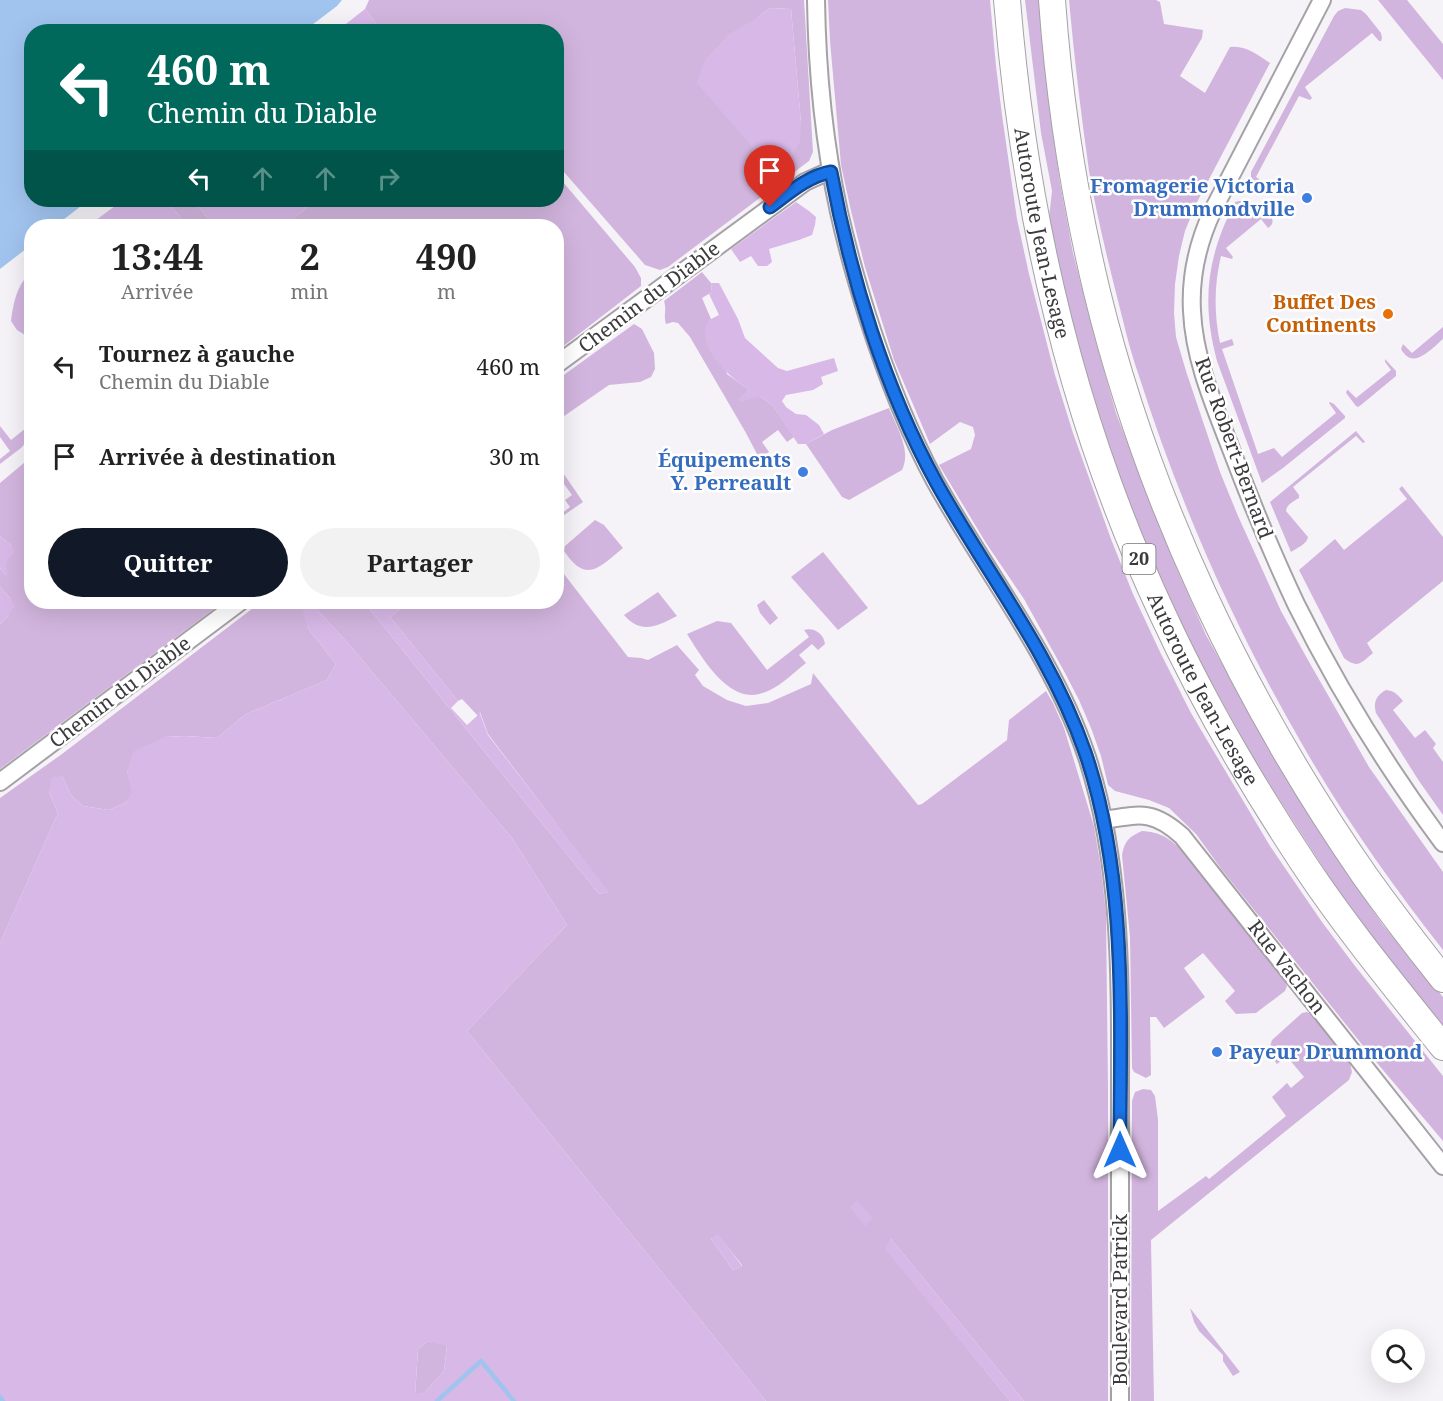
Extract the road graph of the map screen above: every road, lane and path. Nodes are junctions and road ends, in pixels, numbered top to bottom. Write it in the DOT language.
graph roads {
  1 [pos="816,0"];
  2 [pos="1007,0"];
  3 [pos="1052,0"];
  4 [pos="1322,0"];
  5 [pos="831,172"];
  6 [pos="564,359"];
  7 [pos="231,609"];
  8 [pos="0,782"];
  9 [pos="1104,820"];
  10 [pos="1443,843"];
  11 [pos="1443,979"];
  12 [pos="1443,1047"];
  13 [pos="1443,1166"];
  14 [pos="1120,1401"];
  1 -- 5 [label="street, Boulevard Patrick"];
  2 -- 12 [label="highway, Autoroute Jean-Lesage / 20"];
  3 -- 11 [label="highway, Autoroute Jean-Lesage / 20"];
  4 -- 10 [label="street, Rue Robert-Bernard"];
  5 -- 6 [label="street, Chemin du Diable"];
  5 -- 9 [label="street, Boulevard Patrick"];
  7 -- 8 [label="street, Chemin du Diable"];
  9 -- 13 [label="street, Rue Vachon"];
  9 -- 14 [label="street, Boulevard Patrick"];
}
